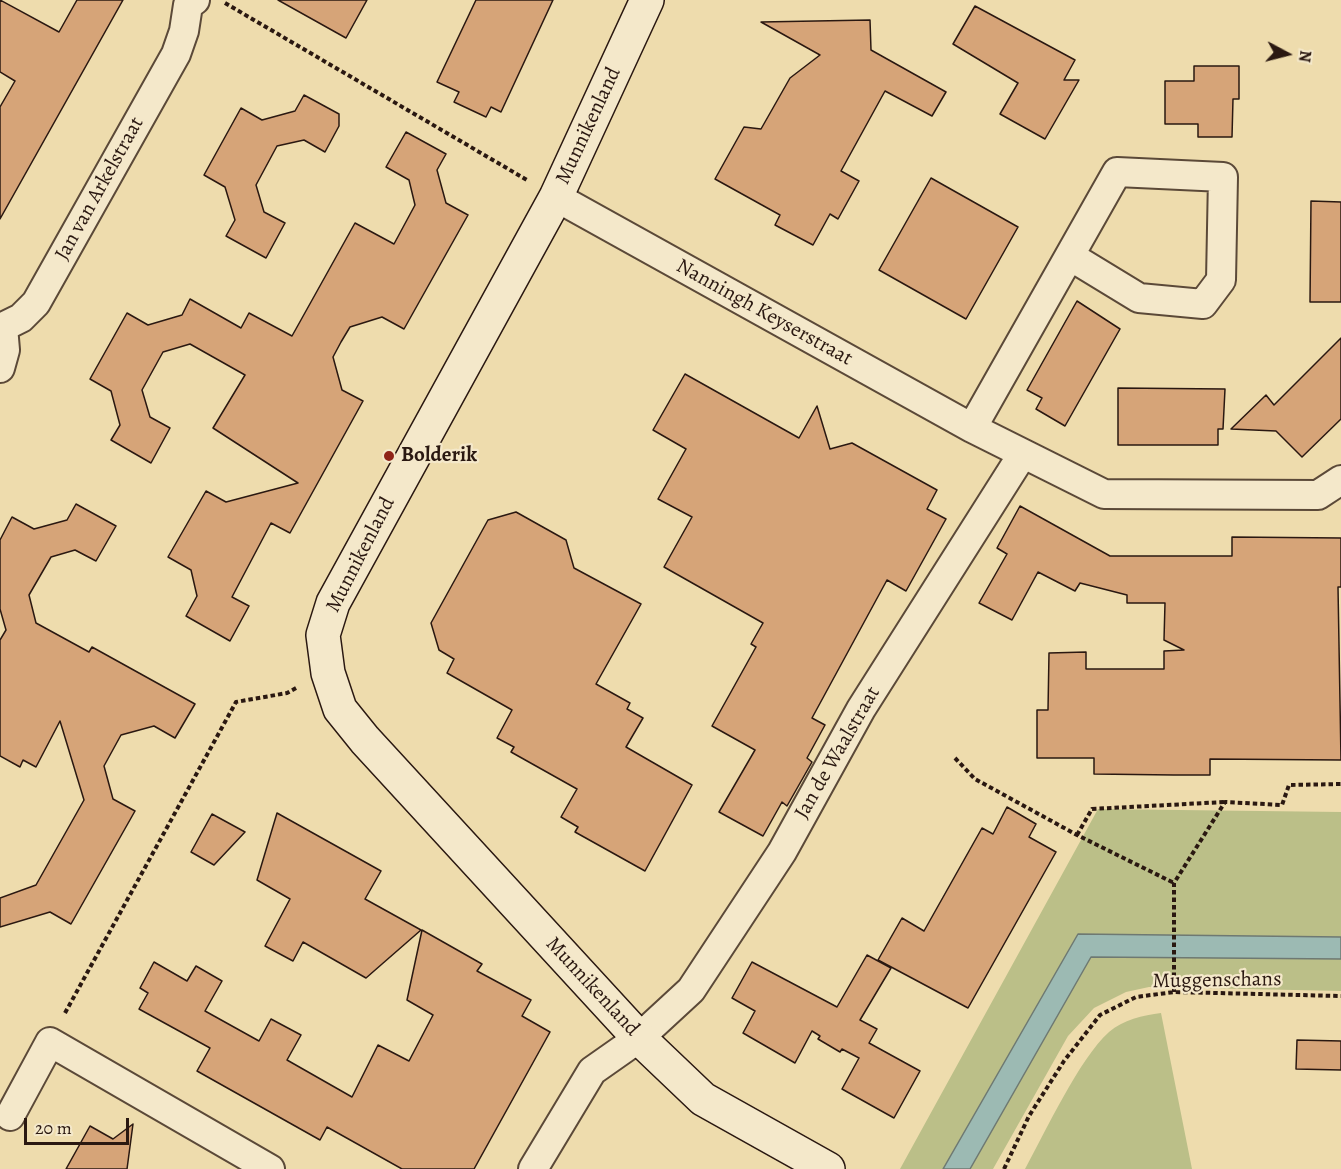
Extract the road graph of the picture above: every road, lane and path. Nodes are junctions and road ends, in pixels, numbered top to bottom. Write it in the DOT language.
graph roads {
  1 [pos="220,0"];
  2 [pos="647,0"];
  3 [pos="187,2"];
  4 [pos="556,197"];
  5 [pos="1070,256"];
  6 [pos="1,327"];
  7 [pos="0,368"];
  8 [pos="972,428"];
  9 [pos="1022,455"];
  10 [pos="1341,480"];
  11 [pos="328,673"];
  12 [pos="956,758"];
  13 [pos="1341,784"];
  14 [pos="1225,802"];
  15 [pos="1077,835"];
  16 [pos="1174,883"];
  17 [pos="1174,992"];
  18 [pos="1341,996"];
  19 [pos="639,1038"];
  20 [pos="50,1042"];
  21 [pos="10,1116"];
  22 [pos="270,1169"];
  23 [pos="533,1169"];
  24 [pos="828,1169"];
  25 [pos="1004,1169"];
  1 -- 4 [label="path"];
  2 -- 4 [label="street, Munnikenland"];
  3 -- 6 [label="street, Jan van Arkelstraat"];
  4 -- 8 [label="street, Nanningh Keyserstraat"];
  4 -- 11 [label="street, Munnikenland"];
  5 -- 5 [label="street"];
  5 -- 8 [label="street"];
  6 -- 7 [label="street, Jan van Arkelstraat"];
  8 -- 9 [label="street, Nanningh Keyserstraat"];
  9 -- 10 [label="street, Nanningh Keyserstraat"];
  9 -- 19 [label="street, Jan de Waalstraat"];
  11 -- 19 [label="street, Munnikenland"];
  11 -- 20 [label="path"];
  12 -- 15 [label="path"];
  13 -- 14 [label="path"];
  14 -- 15 [label="path"];
  14 -- 16 [label="path"];
  15 -- 16 [label="path"];
  16 -- 17 [label="path"];
  17 -- 18 [label="path, Muggenschans"];
  17 -- 25 [label="path, Muggenschans"];
  19 -- 23 [label="street, Jan de Waalstraat"];
  19 -- 24 [label="street, Munnikenland"];
  20 -- 21 [label="street"];
  20 -- 22 [label="street"];
}
